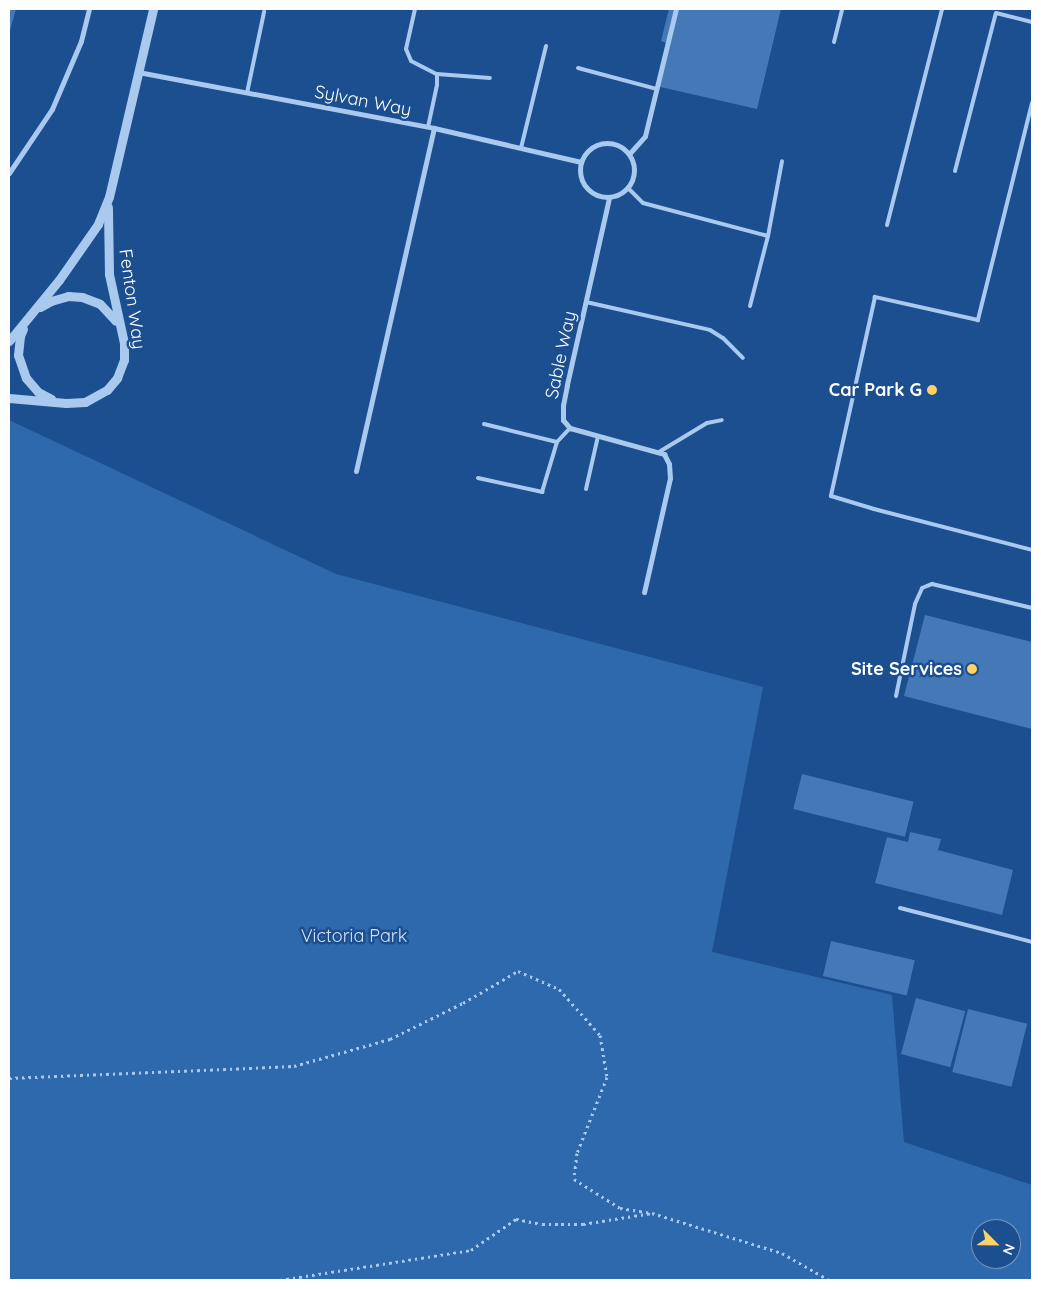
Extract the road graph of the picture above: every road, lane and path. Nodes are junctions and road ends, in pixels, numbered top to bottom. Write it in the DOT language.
graph roads {
  1 [pos="89,9"];
  2 [pos="153,9"];
  3 [pos="415,9"];
  4 [pos="676,9"];
  5 [pos="842,9"];
  6 [pos="942,9"];
  7 [pos="995,11"];
  8 [pos="264,12"];
  9 [pos="1032,22"];
  10 [pos="834,42"];
  11 [pos="546,46"];
  12 [pos="578,68"];
  13 [pos="138,72"];
  14 [pos="437,74"];
  15 [pos="490,78"];
  16 [pos="657,89"];
  17 [pos="247,93"];
  18 [pos="1032,103"];
  19 [pos="428,127"];
  20 [pos="434,128"];
  21 [pos="521,148"];
  22 [pos="629,154"];
  23 [pos="782,161"];
  24 [pos="581,162"];
  25 [pos="955,171"];
  26 [pos="9,173"];
  27 [pos="628,188"];
  28 [pos="109,197"];
  29 [pos="609,198"];
  30 [pos="887,226"];
  31 [pos="768,236"];
  32 [pos="586,302"];
  33 [pos="750,306"];
  34 [pos="37,309"];
  35 [pos="26,322"];
  36 [pos="119,326"];
  37 [pos="9,341"];
  38 [pos="743,358"];
  39 [pos="9,398"];
  40 [pos="66,403"];
  41 [pos="722,420"];
  42 [pos="484,424"];
  43 [pos="570,428"];
  44 [pos="598,436"];
  45 [pos="557,442"];
  46 [pos="659,452"];
  47 [pos="356,471"];
  48 [pos="478,478"];
  49 [pos="586,489"];
  50 [pos="1032,550"];
  51 [pos="644,592"];
  52 [pos="1032,608"];
  53 [pos="896,696"];
  54 [pos="900,908"];
  55 [pos="1032,942"];
  56 [pos="9,1078"];
  57 [pos="652,1213"];
  58 [pos="280,1280"];
  59 [pos="829,1280"];
  1 -- 26 [label="street"];
  2 -- 13 [label="street, Fenton Way"];
  3 -- 14 [label="lane"];
  4 -- 16 [label="street"];
  5 -- 10 [label="lane"];
  6 -- 30 [label="lane"];
  7 -- 9 [label="lane"];
  7 -- 25 [label="lane"];
  8 -- 17 [label="lane"];
  11 -- 21 [label="lane"];
  12 -- 16 [label="lane"];
  13 -- 17 [label="street, Sylvan Way"];
  13 -- 28 [label="street, Fenton Way"];
  14 -- 15 [label="lane"];
  14 -- 19 [label="lane"];
  16 -- 22 [label="street"];
  17 -- 19 [label="street, Sylvan Way"];
  18 -- 50 [label="lane"];
  19 -- 20 [label="street, Sylvan Way"];
  20 -- 21 [label="street, Sylvan Way"];
  20 -- 47 [label="street"];
  21 -- 24 [label="street, Sylvan Way"];
  22 -- 24 [label="street"];
  22 -- 27 [label="street"];
  23 -- 31 [label="lane"];
  24 -- 29 [label="street"];
  27 -- 29 [label="street"];
  27 -- 31 [label="lane"];
  28 -- 34 [label="street, Fenton Way"];
  28 -- 36 [label="street, Fenton Way"];
  29 -- 32 [label="street, Sable Way"];
  31 -- 33 [label="lane"];
  32 -- 38 [label="lane"];
  32 -- 43 [label="street, Sable Way"];
  34 -- 35 [label="street, Fenton Way"];
  34 -- 36 [label="street"];
  35 -- 37 [label="street, Fenton Way"];
  35 -- 40 [label="street"];
  36 -- 40 [label="street, Fenton Way"];
  39 -- 40 [label="street, Fenton Way"];
  41 -- 46 [label="lane"];
  42 -- 45 [label="lane"];
  43 -- 44 [label="street"];
  43 -- 45 [label="lane"];
  44 -- 46 [label="street"];
  44 -- 49 [label="lane"];
  45 -- 48 [label="lane"];
  46 -- 51 [label="street"];
  52 -- 53 [label="lane"];
  54 -- 55 [label="lane"];
  56 -- 57 [label="path"];
  57 -- 58 [label="path"];
  57 -- 59 [label="path"];
}
